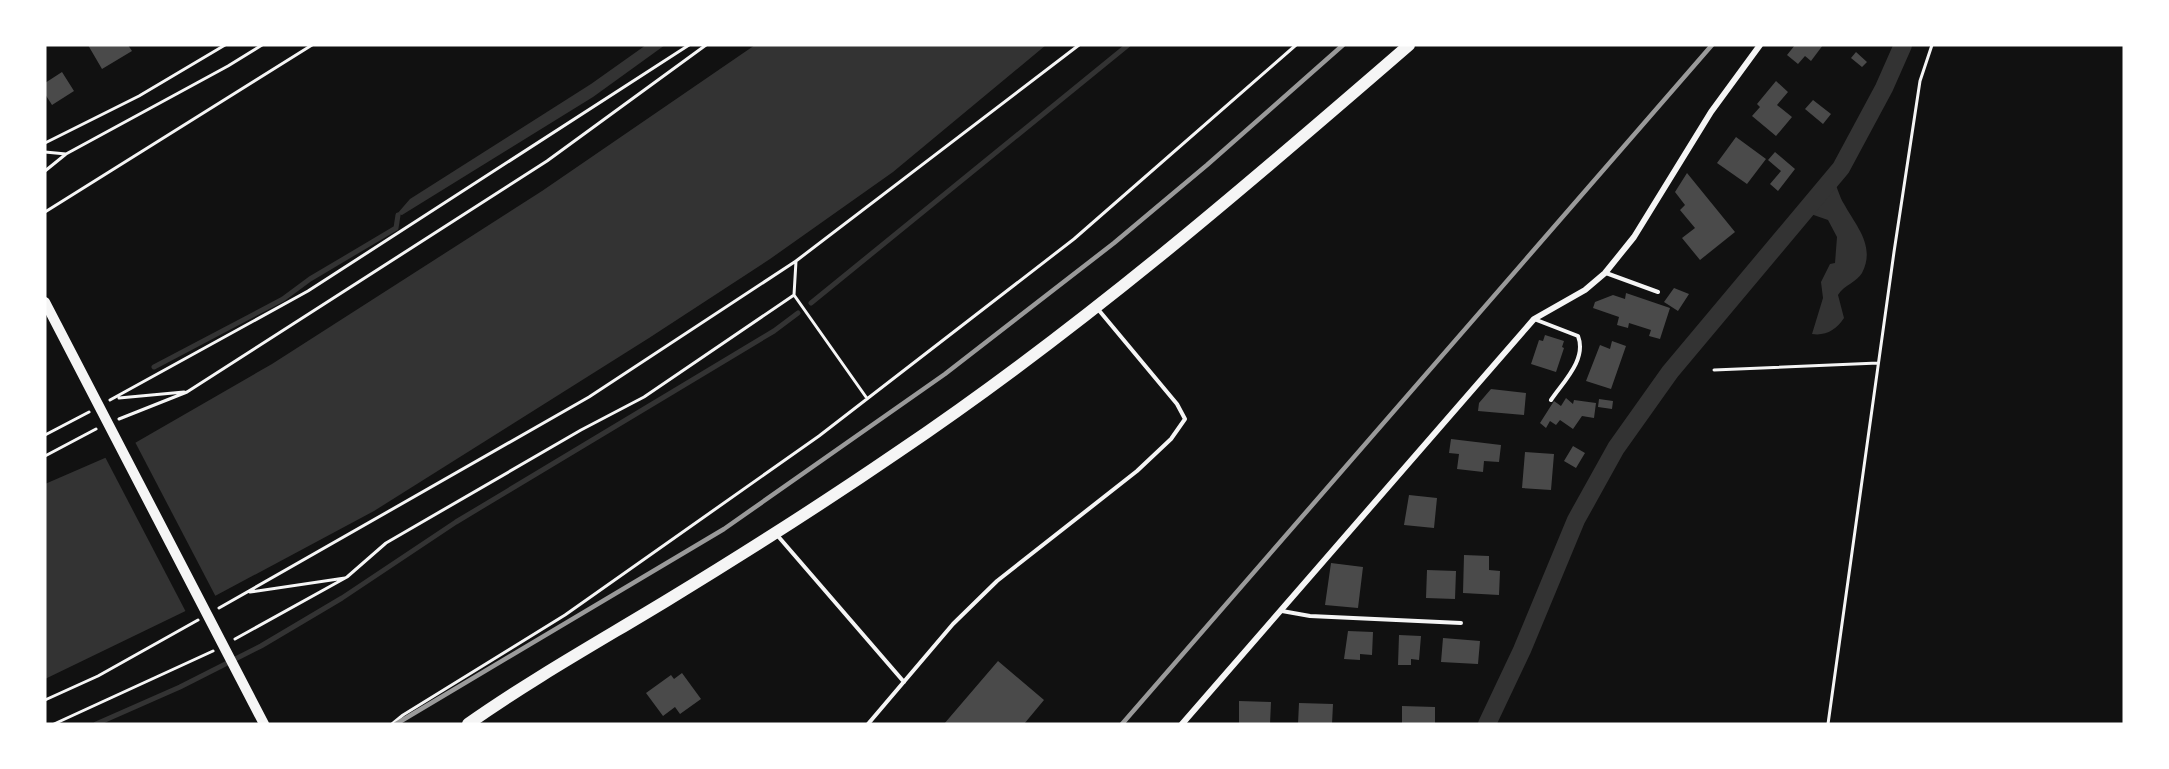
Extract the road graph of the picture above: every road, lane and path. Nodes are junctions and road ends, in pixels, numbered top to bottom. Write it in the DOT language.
graph roads {
  1 [pos="225,45"];
  2 [pos="262,45"];
  3 [pos="312,45"];
  4 [pos="689,45"];
  5 [pos="706,45"];
  6 [pos="1079,45"];
  7 [pos="1296,45"];
  8 [pos="1409,45"];
  9 [pos="1760,45"];
  10 [pos="1932,45"];
  11 [pos="45,142"];
  12 [pos="45,152"];
  13 [pos="66,154"];
  14 [pos="45,171"];
  15 [pos="45,212"];
  16 [pos="796,261"];
  17 [pos="1605,273"];
  18 [pos="1658,292"];
  19 [pos="794,295"];
  20 [pos="45,302"];
  21 [pos="1096,307"];
  22 [pos="1534,319"];
  23 [pos="1878,363"];
  24 [pos="1714,370"];
  25 [pos="187,392"];
  26 [pos="866,397"];
  27 [pos="114,398"];
  28 [pos="1551,400"];
  29 [pos="104,404"];
  30 [pos="94,409"];
  31 [pos="116,421"];
  32 [pos="105,425"];
  33 [pos="45,435"];
  34 [pos="45,456"];
  35 [pos="776,533"];
  36 [pos="347,577"];
  37 [pos="249,592"];
  38 [pos="217,609"];
  39 [pos="1282,611"];
  40 [pos="207,615"];
  41 [pos="1461,623"];
  42 [pos="225,645"];
  43 [pos="215,650"];
  44 [pos="903,682"];
  45 [pos="45,700"];
  46 [pos="54,724"];
  47 [pos="264,724"];
  48 [pos="392,724"];
  49 [pos="468,724"];
  50 [pos="868,724"];
  51 [pos="1182,724"];
  52 [pos="1828,724"];
  1 -- 11 [label="path"];
  2 -- 13 [label="path"];
  3 -- 15 [label="path"];
  4 -- 27 [label="path"];
  5 -- 25 [label="path"];
  6 -- 16 [label="path"];
  7 -- 26 [label="path"];
  8 -- 21 [label="main road"];
  9 -- 17 [label="street"];
  10 -- 23 [label="path"];
  12 -- 13 [label="path"];
  13 -- 14 [label="path"];
  16 -- 19 [label="path"];
  16 -- 37 [label="path"];
  17 -- 18 [label="lane"];
  17 -- 22 [label="street"];
  19 -- 26 [label="path"];
  19 -- 36 [label="path"];
  20 -- 47 [label="main road"];
  21 -- 35 [label="main road"];
  21 -- 44 [label="lane"];
  22 -- 28 [label="lane"];
  22 -- 39 [label="street"];
  23 -- 24 [label="path"];
  23 -- 52 [label="path"];
  25 -- 27 [label="path"];
  25 -- 31 [label="path"];
  26 -- 48 [label="path"];
  27 -- 29 [label="path"];
  30 -- 33 [label="path"];
  32 -- 34 [label="path"];
  35 -- 44 [label="lane"];
  35 -- 49 [label="main road"];
  36 -- 37 [label="path"];
  36 -- 42 [label="path"];
  37 -- 38 [label="path"];
  39 -- 41 [label="lane"];
  39 -- 51 [label="street"];
  40 -- 45 [label="path"];
  43 -- 46 [label="path"];
  44 -- 50 [label="lane"];
}
